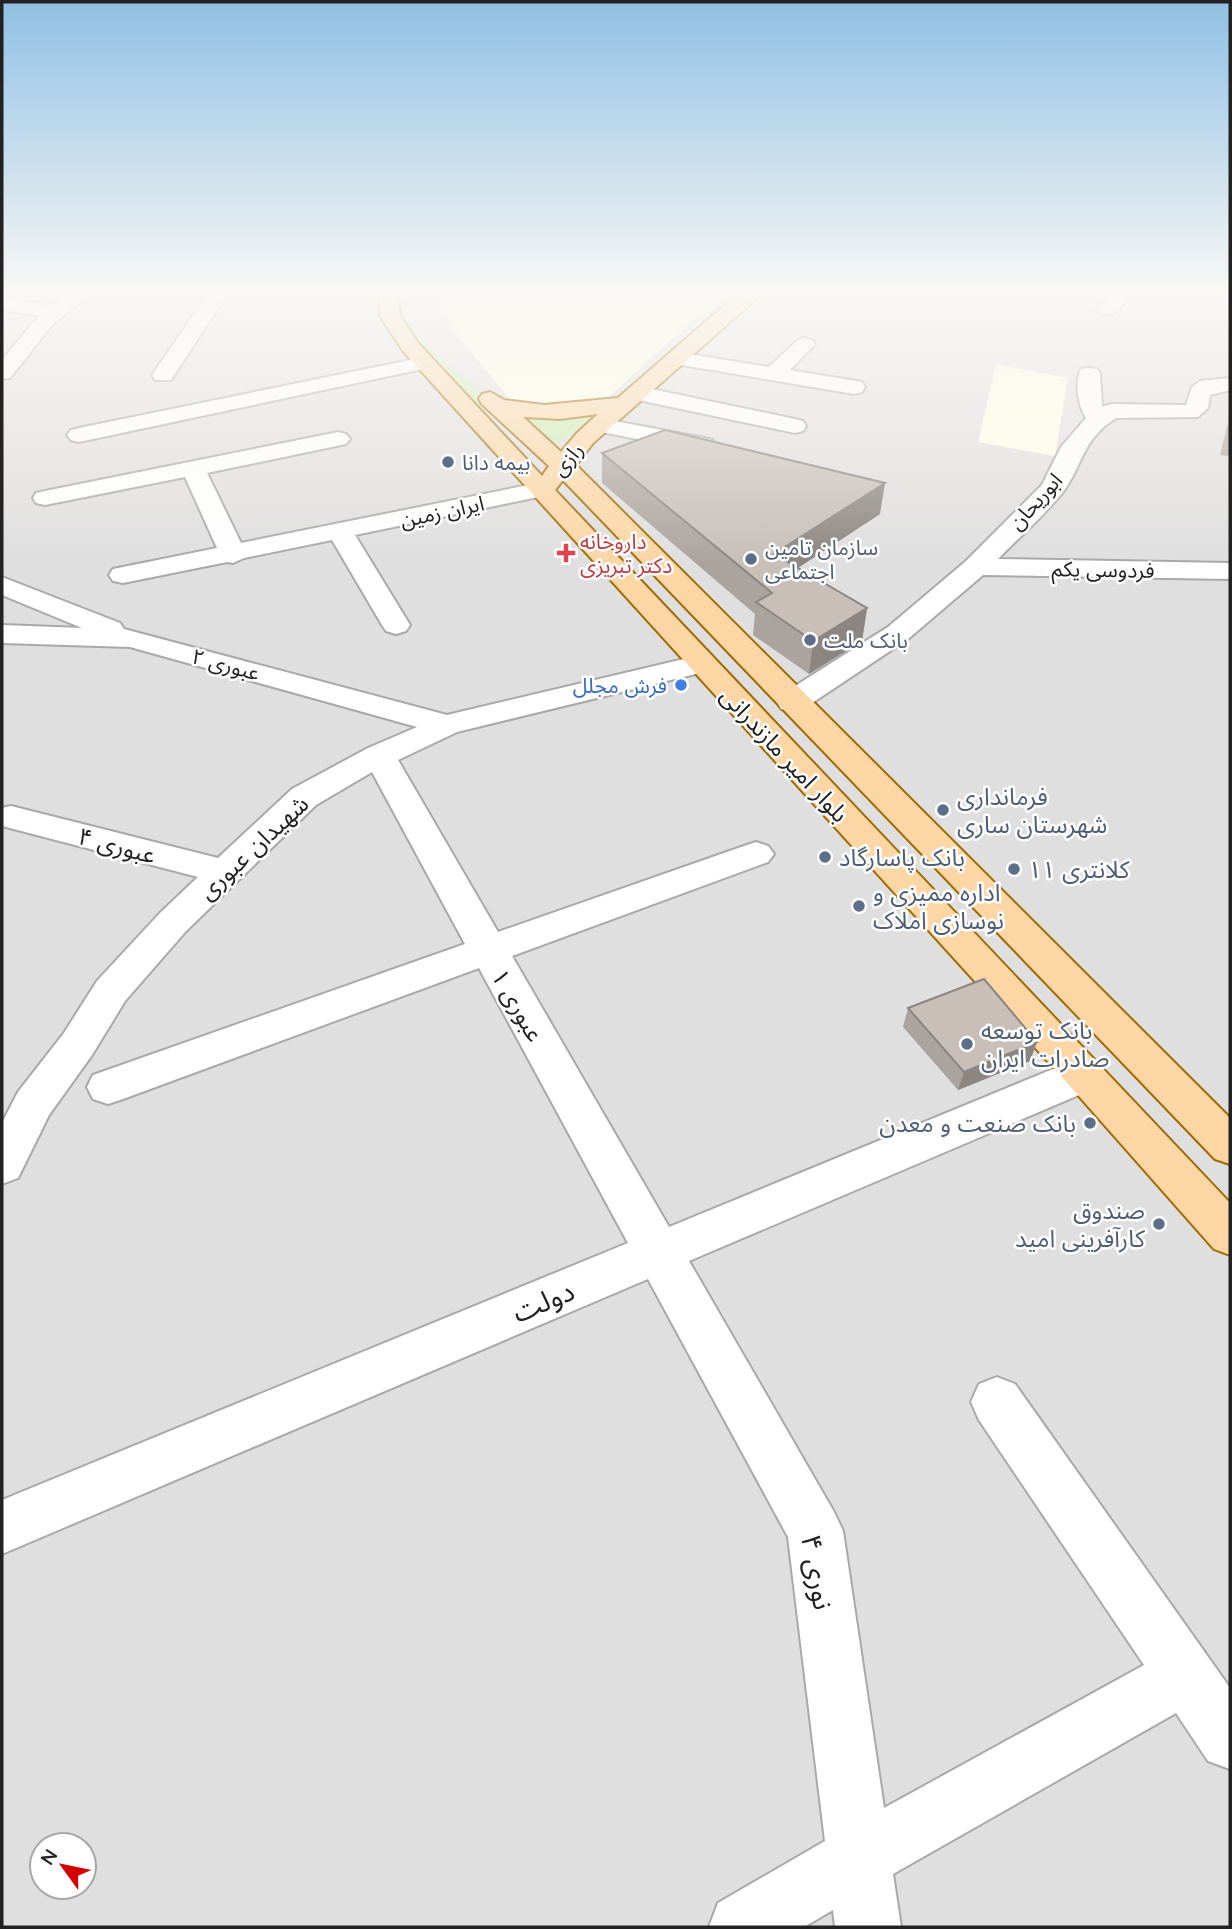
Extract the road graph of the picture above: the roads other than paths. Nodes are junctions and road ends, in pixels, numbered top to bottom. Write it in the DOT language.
graph roads {
  1 [pos="329,383"];
  2 [pos="447,383"];
  3 [pos="472,383"];
  4 [pos="648,383"];
  5 [pos="832,383"];
  6 [pos="1089,383"];
  7 [pos="1230,384"];
  8 [pos="854,387"];
  9 [pos="631,398"];
  10 [pos="496,405"];
  11 [pos="1098,419"];
  12 [pos="599,425"];
  13 [pos="795,426"];
  14 [pos="79,435"];
  15 [pos="338,439"];
  16 [pos="720,448"];
  17 [pos="194,470"];
  18 [pos="552,477"];
  19 [pos="46,498"];
  20 [pos="340,532"];
  21 [pos="233,555"];
  22 [pos="976,566"];
  23 [pos="1230,570"];
  24 [pos="123,575"];
  25 [pos="2,585"];
  26 [pos="396,625"];
  27 [pos="13,635"];
  28 [pos="131,638"];
  29 [pos="2,659"];
  30 [pos="701,664"];
  31 [pos="792,702"];
  32 [pos="446,725"];
  33 [pos="379,755"];
  34 [pos="10,817"];
  35 [pos="756,854"];
  36 [pos="225,872"];
  37 [pos="486,950"];
  38 [pos="1085,1074"];
  39 [pos="108,1087"];
  40 [pos="18,1106"];
  41 [pos="1230,1146"];
  42 [pos="2,1165"];
  43 [pos="1230,1235"];
  44 [pos="660,1252"];
  45 [pos="997,1402"];
  46 [pos="2,1527"];
  47 [pos="1185,1675"];
  48 [pos="1230,1739"];
  49 [pos="858,1858"];
  50 [pos="742,1927"];
  51 [pos="868,1927"];
  1 -- 14 [label="street"];
  2 -- 18 [label="main road, بلوار امیر مازندرانی"];
  3 -- 10 [label="main road, بلوار امیر مازندرانی"];
  4 -- 9 [label="main road, رازی"];
  5 -- 8 [label="street"];
  6 -- 11 [label="street"];
  7 -- 11 [label="street"];
  9 -- 10 [label="main road, رازی"];
  9 -- 12 [label="main road, رازی"];
  9 -- 13 [label="street"];
  10 -- 18 [label="main road, بلوار امیر مازندرانی"];
  11 -- 22 [label="street, ابوریحان"];
  12 -- 16 [label="street"];
  12 -- 18 [label="main road, رازی"];
  15 -- 17 [label="street"];
  17 -- 19 [label="street"];
  17 -- 21 [label="street"];
  18 -- 20 [label="street, ایران زمین"];
  18 -- 30 [label="main road, بلوار امیر مازندرانی"];
  18 -- 31 [label="main road, بلوار امیر مازندرانی"];
  20 -- 21 [label="street, ایران زمین"];
  20 -- 26 [label="street"];
  21 -- 24 [label="street, ایران زمین"];
  22 -- 23 [label="street, فردوسی یکم"];
  22 -- 31 [label="street, ابوریحان"];
  25 -- 28 [label="street"];
  27 -- 28 [label="street, عبوری ۲"];
  27 -- 29 [label="street"];
  28 -- 32 [label="street, عبوری ۲"];
  30 -- 32 [label="street, شهیدان عبوری"];
  30 -- 38 [label="main road, بلوار امیر مازندرانی"];
  31 -- 41 [label="main road, بلوار امیر مازندرانی"];
  32 -- 33 [label="street, شهیدان عبوری"];
  33 -- 36 [label="street, شهیدان عبوری"];
  33 -- 37 [label="street, عبوری ۱"];
  34 -- 36 [label="street, عبوری ۴"];
  35 -- 37 [label="street"];
  36 -- 40 [label="street, شهیدان عبوری"];
  37 -- 39 [label="street"];
  37 -- 44 [label="street, عبوری ۱"];
  38 -- 43 [label="main road, بلوار امیر مازندرانی"];
  38 -- 44 [label="street, دولت"];
  40 -- 42 [label="street, شهیدان عبوری"];
  44 -- 46 [label="street, دولت"];
  44 -- 49 [label="street, نوری ۴"];
  45 -- 47 [label="street"];
  47 -- 48 [label="street"];
  47 -- 49 [label="street"];
  49 -- 50 [label="street"];
  49 -- 51 [label="street, نوری ۴"];
}
